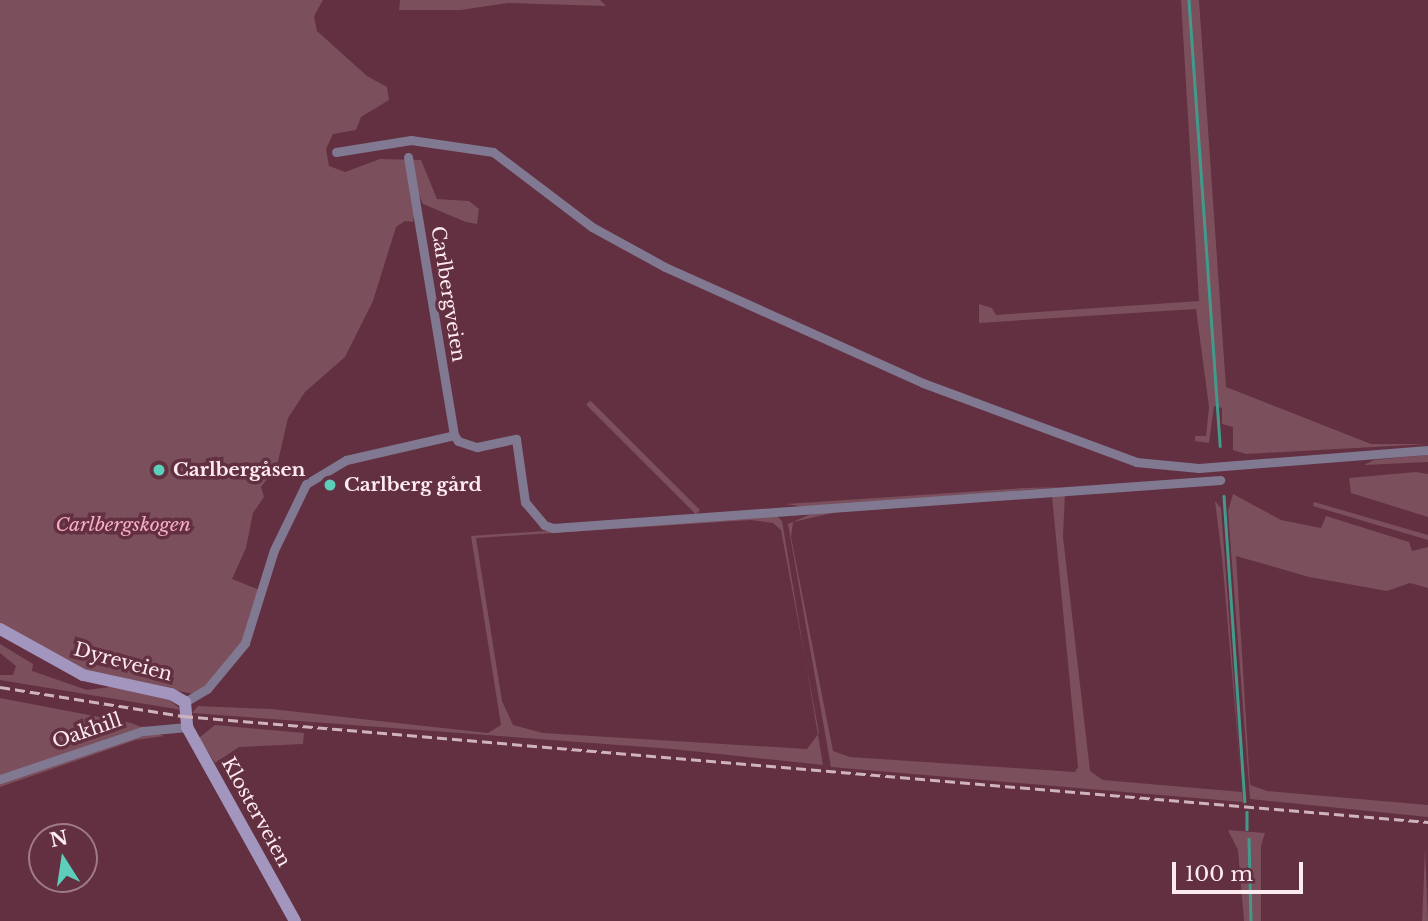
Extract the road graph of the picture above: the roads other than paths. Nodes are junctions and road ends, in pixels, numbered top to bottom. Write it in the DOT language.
graph roads {
  1 [pos="336,152"];
  2 [pos="408,157"];
  3 [pos="454,435"];
  4 [pos="1428,450"];
  5 [pos="1220,480"];
  6 [pos="0,629"];
  7 [pos="185,702"];
  8 [pos="187,724"];
  9 [pos="0,779"];
  10 [pos="295,921"];
  1 -- 4 [label="street"];
  2 -- 3 [label="street, Carlbergveien"];
  3 -- 5 [label="street"];
  3 -- 7 [label="street"];
  6 -- 7 [label="main road, Dyreveien"];
  7 -- 8 [label="main road, Dyreveien"];
  8 -- 9 [label="street, Oakhill"];
  8 -- 10 [label="main road, Klosterveien"];
}
